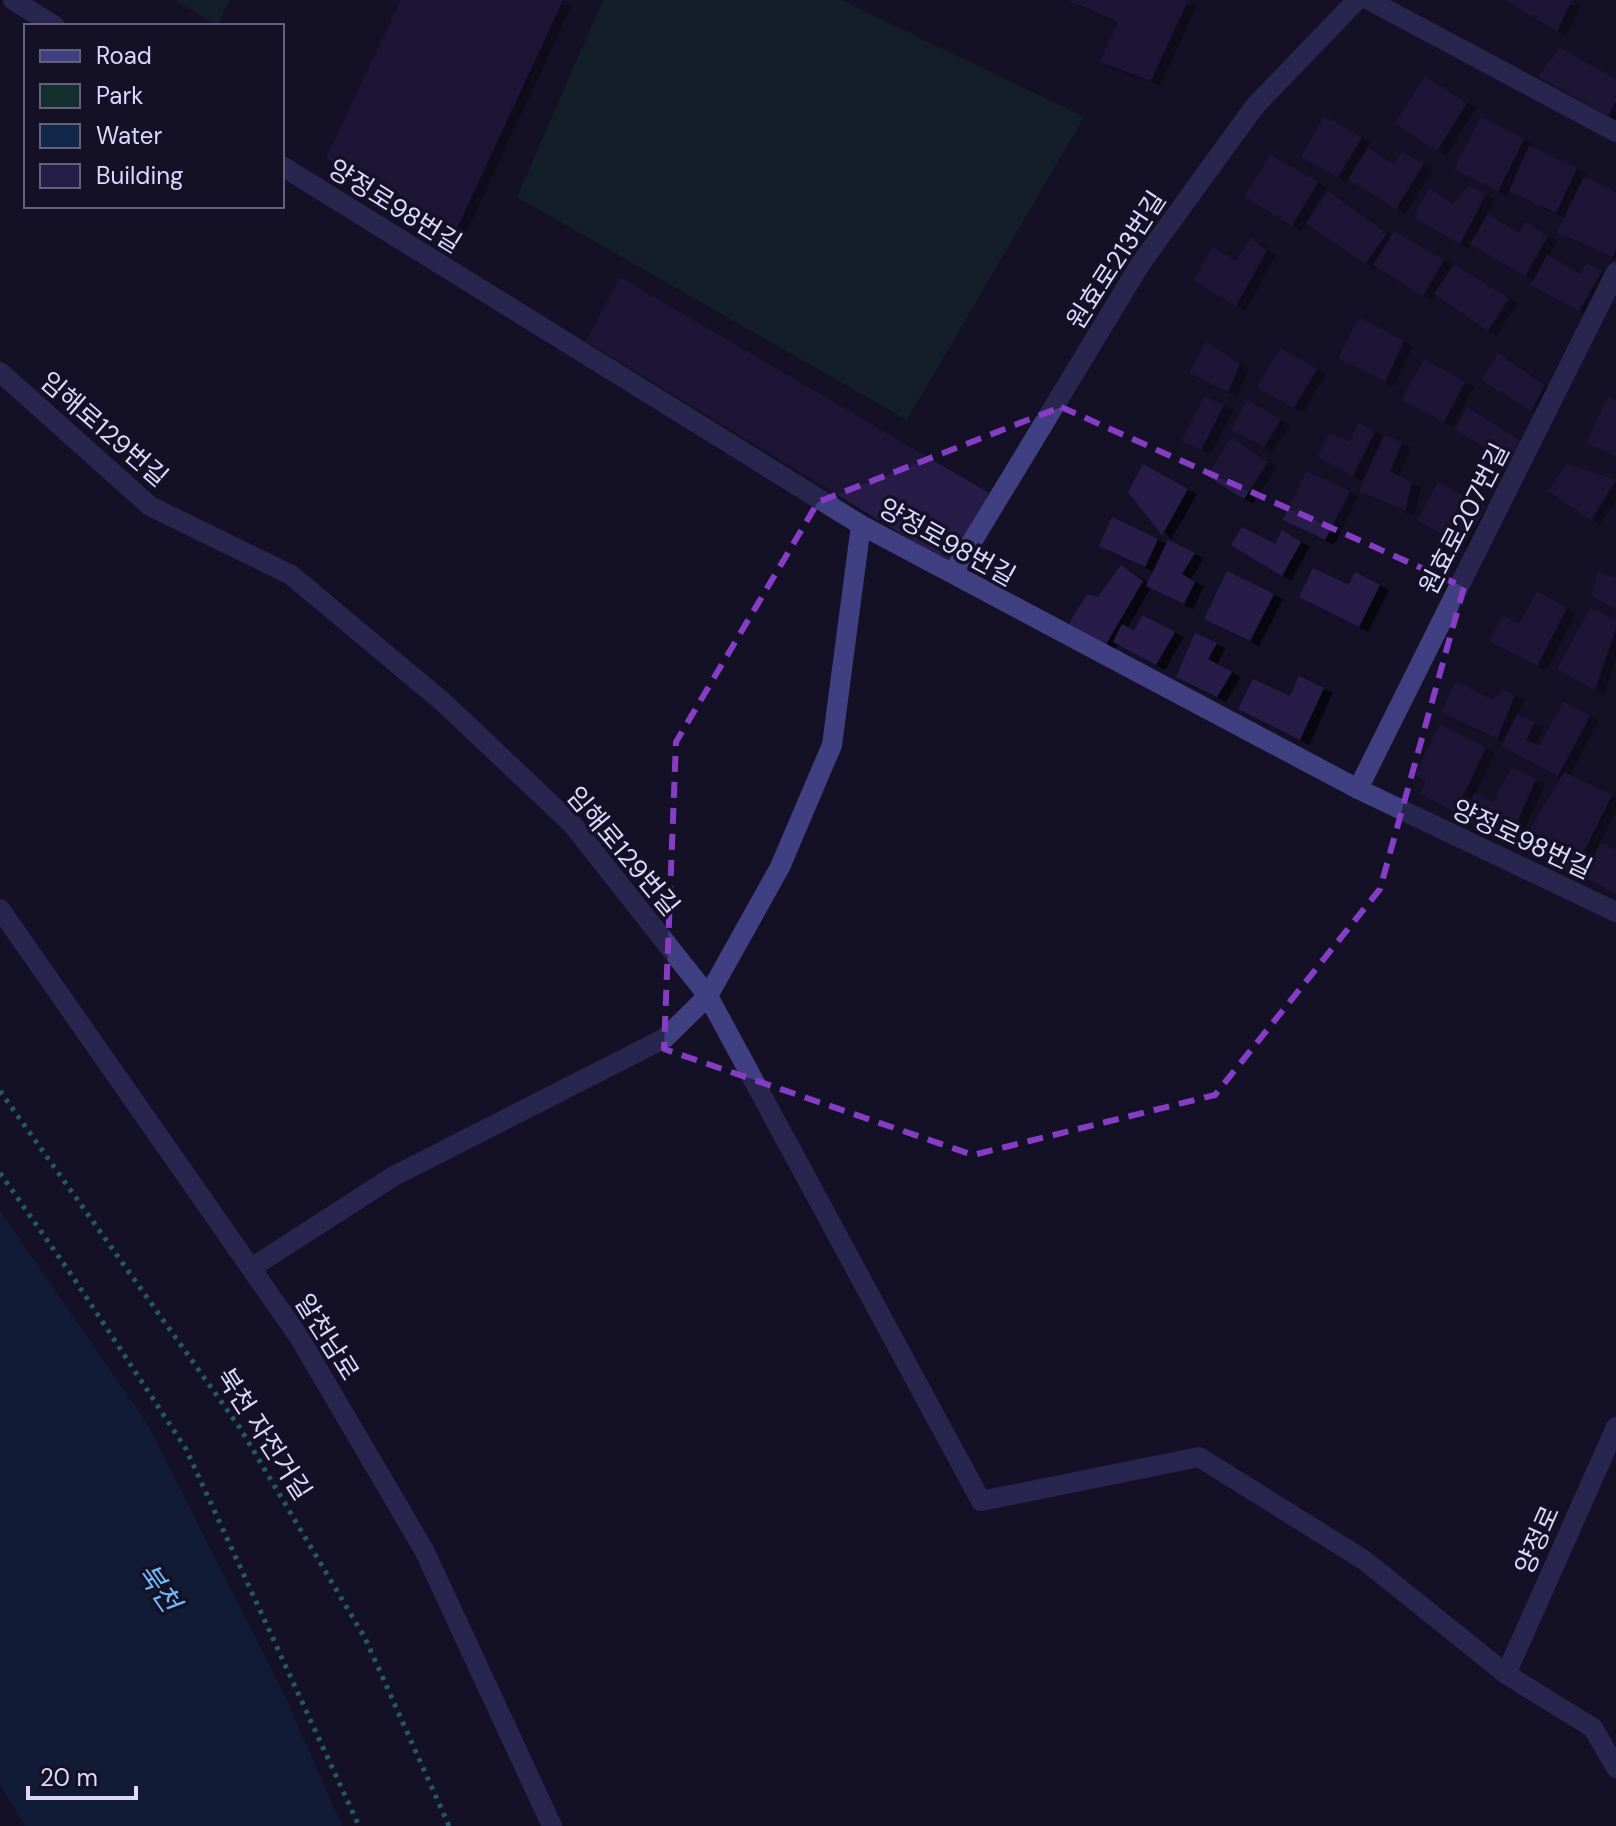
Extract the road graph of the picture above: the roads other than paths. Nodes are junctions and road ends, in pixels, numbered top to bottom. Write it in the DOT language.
graph roads {
  1 [pos="13,0"];
  2 [pos="1357,0"];
  3 [pos="1369,0"];
  4 [pos="52,24"];
  5 [pos="1616,132"];
  6 [pos="284,167"];
  7 [pos="1616,272"];
  8 [pos="0,372"];
  9 [pos="861,525"];
  10 [pos="953,573"];
  11 [pos="1358,789"];
  12 [pos="0,909"];
  13 [pos="1616,912"];
  14 [pos="708,996"];
  15 [pos="251,1268"];
  16 [pos="1616,1427"];
  17 [pos="1506,1674"];
  18 [pos="1616,1768"];
  19 [pos="552,1826"];
  1 -- 4 [label="street"];
  2 -- 10 [label="street, 원효로213번길"];
  3 -- 5 [label="street"];
  6 -- 9 [label="street, 양정로98번길"];
  7 -- 11 [label="street, 원효로207번길"];
  8 -- 14 [label="street, 임해로129번길"];
  9 -- 10 [label="street, 양정로98번길"];
  9 -- 14 [label="street"];
  10 -- 11 [label="street, 양정로98번길"];
  11 -- 13 [label="street, 양정로98번길"];
  12 -- 15 [label="street, 알천남로"];
  14 -- 15 [label="street"];
  14 -- 17 [label="street, 임해로129번길"];
  15 -- 19 [label="street, 알천남로"];
  16 -- 17 [label="street, 양정로"];
  17 -- 18 [label="street"];
}
